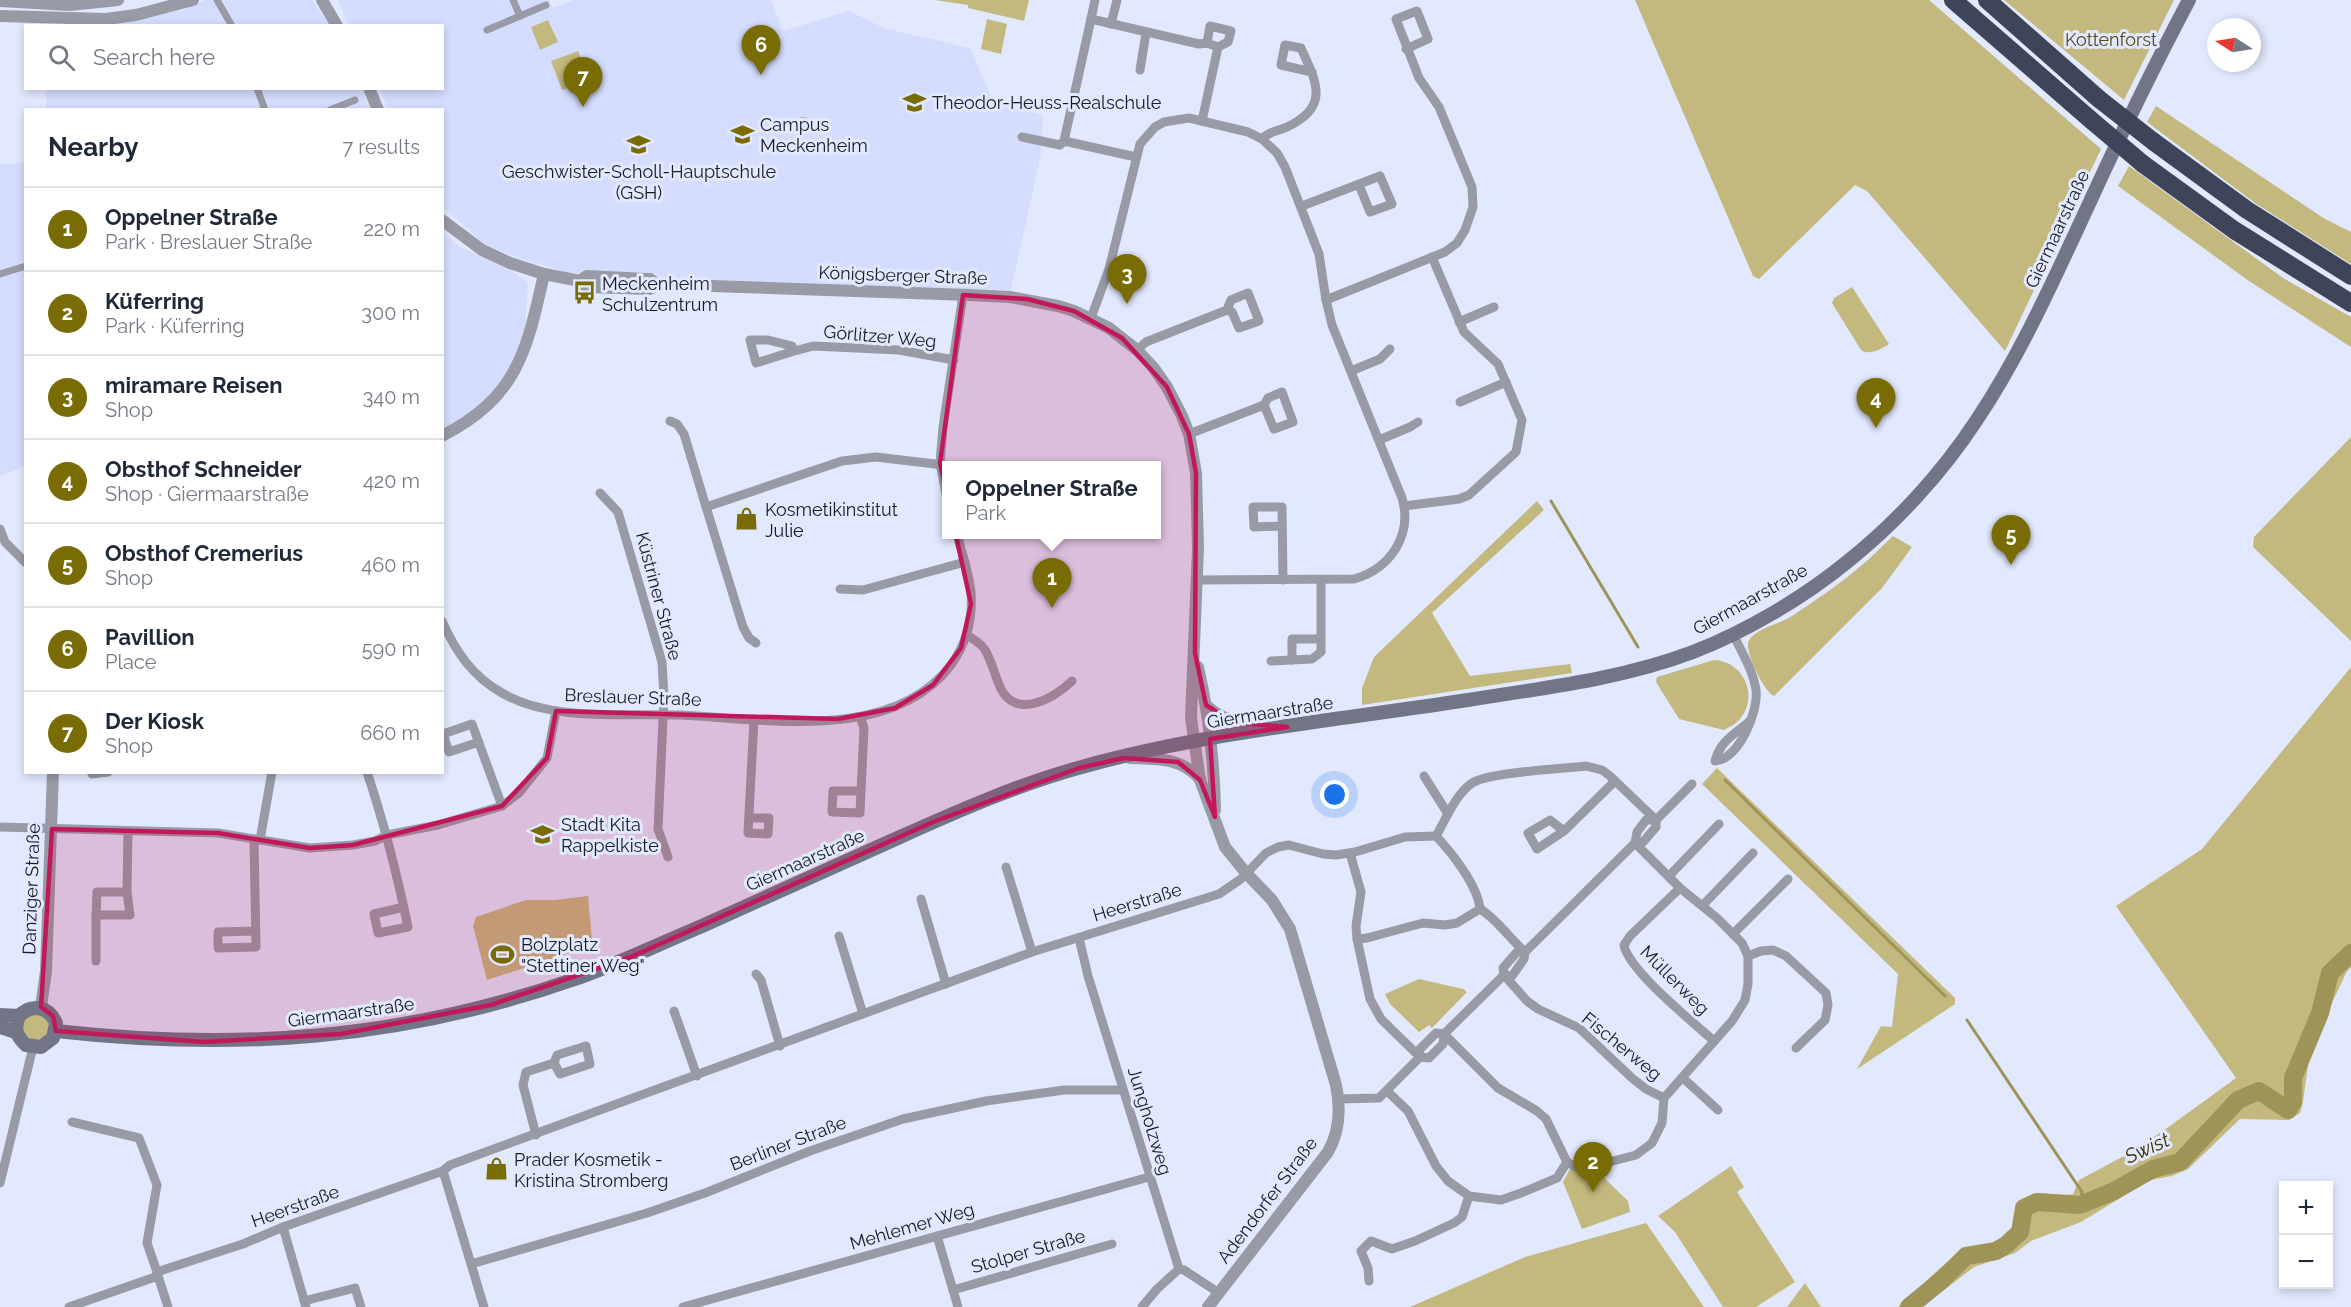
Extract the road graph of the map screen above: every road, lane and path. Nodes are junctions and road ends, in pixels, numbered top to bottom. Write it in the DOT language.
graph roads {
  1 [pos="118,0"];
  2 [pos="193,0"];
  3 [pos="322,0"];
  4 [pos="513,0"];
  5 [pos="1095,0"];
  6 [pos="1117,0"];
  7 [pos="1953,0"];
  8 [pos="1988,0"];
  9 [pos="2190,0"];
  10 [pos="0,1"];
  11 [pos="218,2"];
  12 [pos="546,5"];
  13 [pos="0,16"];
  14 [pos="520,16"];
  15 [pos="1091,19"];
  16 [pos="231,24"];
  17 [pos="336,24"];
  18 [pos="1111,24"];
  19 [pos="487,30"];
  20 [pos="1146,33"];
  21 [pos="1207,43"];
  22 [pos="1218,47"];
  23 [pos="1407,49"];
  24 [pos="1140,70"];
  25 [pos="1312,72"];
  26 [pos="258,90"];
  27 [pos="370,90"];
  28 [pos="264,108"];
  29 [pos="335,108"];
  30 [pos="354,108"];
  31 [pos="377,108"];
  32 [pos="1202,121"];
  33 [pos="1022,137"];
  34 [pos="1262,139"];
  35 [pos="1064,141"];
  36 [pos="1136,157"];
  37 [pos="1359,185"];
  38 [pos="1302,206"];
  39 [pos="444,222"];
  40 [pos="1432,257"];
  41 [pos="24,267"];
  42 [pos="0,274"];
  43 [pos="544,274"];
  44 [pos="2351,276"];
  45 [pos="963,295"];
  46 [pos="1326,300"];
  47 [pos="2351,303"];
  48 [pos="1494,307"];
  49 [pos="1227,310"];
  50 [pos="1091,318"];
  51 [pos="1459,322"];
  52 [pos="795,348"];
  53 [pos="1390,349"];
  54 [pos="1137,350"];
  55 [pos="954,360"];
  56 [pos="1351,371"];
  57 [pos="1506,382"];
  58 [pos="1460,402"];
  59 [pos="1264,405"];
  60 [pos="670,421"];
  61 [pos="1418,422"];
  62 [pos="1189,434"];
  63 [pos="444,435"];
  64 [pos="1379,440"];
  65 [pos="940,464"];
  66 [pos="942,474"];
  67 [pos="600,493"];
  68 [pos="1404,506"];
  69 [pos="706,507"];
  70 [pos="1282,526"];
  71 [pos="0,529"];
  72 [pos="958,539"];
  73 [pos="24,561"];
  74 [pos="965,562"];
  75 [pos="1197,580"];
  76 [pos="1283,580"];
  77 [pos="1321,580"];
  78 [pos="840,589"];
  79 [pos="444,625"];
  80 [pos="1733,634"];
  81 [pos="966,635"];
  82 [pos="1321,639"];
  83 [pos="756,643"];
  84 [pos="1195,653"];
  85 [pos="1292,660"];
  86 [pos="1271,661"];
  87 [pos="1072,681"];
  88 [pos="1206,705"];
  89 [pos="556,711"];
  90 [pos="663,714"];
  91 [pos="861,717"];
  92 [pos="754,719"];
  93 [pos="1750,721"];
  94 [pos="1287,727"];
  95 [pos="1210,739"];
  96 [pos="479,742"];
  97 [pos="1194,742"];
  98 [pos="1124,758"];
  99 [pos="53,774"];
  100 [pos="272,774"];
  101 [pos="368,774"];
  102 [pos="1424,776"];
  103 [pos="1200,780"];
  104 [pos="1615,781"];
  105 [pos="1692,784"];
  106 [pos="861,791"];
  107 [pos="502,806"];
  108 [pos="1448,814"];
  109 [pos="1215,817"];
  110 [pos="750,818"];
  111 [pos="1656,820"];
  112 [pos="1719,824"];
  113 [pos="0,827"];
  114 [pos="52,829"];
  115 [pos="128,831"];
  116 [pos="1564,831"];
  117 [pos="387,835"];
  118 [pos="1436,836"];
  119 [pos="257,840"];
  120 [pos="1635,843"];
  121 [pos="1350,853"];
  122 [pos="1753,853"];
  123 [pos="668,857"];
  124 [pos="1006,867"];
  125 [pos="1246,873"];
  126 [pos="1669,876"];
  127 [pos="1788,879"];
  128 [pos="1680,888"];
  129 [pos="127,892"];
  130 [pos="921,899"];
  131 [pos="1702,905"];
  132 [pos="404,907"];
  133 [pos="1480,909"];
  134 [pos="96,915"];
  135 [pos="256,931"];
  136 [pos="1733,934"];
  137 [pos="839,936"];
  138 [pos="1080,938"];
  139 [pos="1357,939"];
  140 [pos="1032,952"];
  141 [pos="1525,952"];
  142 [pos="1749,956"];
  143 [pos="96,961"];
  144 [pos="756,974"];
  145 [pos="1504,975"];
  146 [pos="946,984"];
  147 [pos="40,1007"];
  148 [pos="674,1011"];
  149 [pos="863,1014"];
  150 [pos="0,1015"];
  151 [pos="19,1016"];
  152 [pos="0,1027"];
  153 [pos="56,1031"];
  154 [pos="16,1032"];
  155 [pos="1444,1034"];
  156 [pos="1714,1041"];
  157 [pos="780,1046"];
  158 [pos="33,1047"];
  159 [pos="1796,1048"];
  160 [pos="1420,1057"];
  161 [pos="554,1063"];
  162 [pos="697,1076"];
  163 [pos="1683,1078"];
  164 [pos="1123,1090"];
  165 [pos="1387,1091"];
  166 [pos="1664,1098"];
  167 [pos="1339,1099"];
  168 [pos="1718,1110"];
  169 [pos="72,1122"];
  170 [pos="536,1135"];
  171 [pos="1567,1162"];
  172 [pos="443,1171"];
  173 [pos="1149,1177"];
  174 [pos="0,1184"];
  175 [pos="1469,1196"];
  176 [pos="283,1227"];
  177 [pos="937,1236"];
  178 [pos="1112,1244"];
  179 [pos="471,1264"];
  180 [pos="1179,1269"];
  181 [pos="157,1274"];
  182 [pos="1369,1281"];
  183 [pos="953,1290"];
  184 [pos="1219,1293"];
  185 [pos="305,1304"];
  186 [pos="69,1307"];
  187 [pos="168,1307"];
  188 [pos="361,1307"];
  189 [pos="484,1307"];
  190 [pos="683,1307"];
  191 [pos="958,1307"];
  192 [pos="1142,1307"];
  193 [pos="1208,1307"];
  1 -- 10 [label="street"];
  2 -- 13 [label="street"];
  3 -- 17 [label="street"];
  4 -- 14 [label="street"];
  5 -- 15 [label="street"];
  6 -- 18 [label="street"];
  7 -- 47 [label="highway, bridge"];
  8 -- 44 [label="highway, bridge"];
  9 -- 80 [label="main road, Giermaarstraße"];
  11 -- 16 [label="street"];
  12 -- 14 [label="street"];
  14 -- 19 [label="street"];
  15 -- 18 [label="street"];
  15 -- 35 [label="street"];
  18 -- 20 [label="street"];
  20 -- 21 [label="street"];
  20 -- 24 [label="street"];
  21 -- 22 [label="street"];
  21 -- 22 [label="street"];
  22 -- 32 [label="street"];
  23 -- 40 [label="street"];
  25 -- 34 [label="street"];
  26 -- 28 [label="street"];
  27 -- 31 [label="street"];
  29 -- 30 [label="street"];
  32 -- 34 [label="street"];
  32 -- 36 [label="street"];
  33 -- 35 [label="street"];
  34 -- 38 [label="street"];
  35 -- 36 [label="street"];
  36 -- 50 [label="street"];
  37 -- 38 [label="street"];
  38 -- 46 [label="street"];
  39 -- 43 [label="street, Königsberger Straße"];
  40 -- 46 [label="street"];
  40 -- 51 [label="street"];
  41 -- 42 [label="street"];
  43 -- 45 [label="street, Königsberger Straße"];
  43 -- 63 [label="street"];
  45 -- 50 [label="street, Königsberger Straße"];
  45 -- 55 [label="street"];
  46 -- 56 [label="street"];
  48 -- 51 [label="street"];
  49 -- 54 [label="street"];
  50 -- 54 [label="street, Königsberger Straße"];
  51 -- 57 [label="street"];
  52 -- 55 [label="street, Görlitzer Weg"];
  53 -- 56 [label="street"];
  54 -- 62 [label="street, Königsberger Straße"];
  55 -- 65 [label="street"];
  56 -- 64 [label="street"];
  57 -- 58 [label="street"];
  57 -- 68 [label="street"];
  59 -- 62 [label="street"];
  60 -- 69 [label="street"];
  61 -- 64 [label="street"];
  62 -- 75 [label="street, Königsberger Straße"];
  64 -- 68 [label="street"];
  65 -- 66 [label="street"];
  65 -- 69 [label="street"];
  67 -- 90 [label="street, Küstriner Straße"];
  68 -- 77 [label="street"];
  69 -- 83 [label="street"];
  70 -- 76 [label="street"];
  71 -- 73 [label="street"];
  72 -- 74 [label="street, Breslauer Straße"];
  74 -- 78 [label="street"];
  74 -- 81 [label="street, Breslauer Straße"];
  75 -- 76 [label="street"];
  75 -- 84 [label="street, Königsberger Straße"];
  76 -- 77 [label="street"];
  77 -- 82 [label="street"];
  79 -- 89 [label="street, Breslauer Straße"];
  80 -- 93 [label="street"];
  80 -- 94 [label="main road, Giermaarstraße"];
  81 -- 87 [label="street"];
  81 -- 91 [label="street, Breslauer Straße"];
  82 -- 85 [label="street"];
  82 -- 85 [label="street"];
  84 -- 88 [label="street, Königsberger Straße"];
  84 -- 97 [label="street, Königsberger Straße"];
  85 -- 86 [label="street"];
  88 -- 94 [label="street"];
  88 -- 95 [label="street, Königsberger Straße"];
  89 -- 90 [label="street, Breslauer Straße"];
  89 -- 107 [label="street"];
  90 -- 92 [label="street, Breslauer Straße"];
  90 -- 123 [label="street, Küstriner Straße"];
  91 -- 92 [label="street, Breslauer Straße"];
  91 -- 106 [label="street"];
  92 -- 110 [label="street"];
  94 -- 95 [label="main road, Giermaarstraße"];
  95 -- 97 [label="main road, Giermaarstraße"];
  95 -- 109 [label="street, Königsberger Straße"];
  96 -- 107 [label="street"];
  97 -- 98 [label="main road, Giermaarstraße"];
  97 -- 103 [label="street, Königsberger Straße"];
  98 -- 103 [label="street"];
  98 -- 153 [label="main road, Giermaarstraße"];
  99 -- 114 [label="street, Danziger Straße"];
  100 -- 119 [label="street"];
  101 -- 117 [label="street"];
  102 -- 108 [label="street"];
  103 -- 109 [label="street, Königsberger Straße"];
  104 -- 108 [label="street"];
  104 -- 111 [label="street"];
  104 -- 116 [label="street"];
  105 -- 111 [label="street"];
  107 -- 117 [label="street"];
  108 -- 118 [label="street"];
  109 -- 125 [label="street"];
  111 -- 120 [label="street"];
  112 -- 126 [label="street"];
  113 -- 114 [label="street"];
  114 -- 115 [label="street"];
  114 -- 147 [label="street, Danziger Straße"];
  115 -- 119 [label="street"];
  115 -- 129 [label="street"];
  117 -- 119 [label="street"];
  117 -- 132 [label="street"];
  118 -- 121 [label="street, Heerstraße"];
  118 -- 133 [label="street"];
  119 -- 135 [label="street"];
  120 -- 126 [label="street"];
  120 -- 141 [label="street"];
  121 -- 125 [label="street, Heerstraße"];
  121 -- 139 [label="street"];
  122 -- 131 [label="street"];
  124 -- 140 [label="street"];
  125 -- 138 [label="street, Heerstraße"];
  125 -- 167 [label="street"];
  126 -- 128 [label="street"];
  127 -- 136 [label="street"];
  128 -- 131 [label="street"];
  128 -- 156 [label="street, Müllerweg"];
  129 -- 134 [label="street"];
  129 -- 134 [label="street"];
  130 -- 146 [label="street"];
  131 -- 136 [label="street"];
  133 -- 139 [label="street"];
  133 -- 141 [label="street"];
  134 -- 143 [label="street"];
  136 -- 142 [label="street"];
  137 -- 149 [label="street"];
  138 -- 140 [label="street, Heerstraße"];
  138 -- 164 [label="street, Jungholzweg"];
  139 -- 160 [label="street"];
  140 -- 146 [label="street, Heerstraße"];
  141 -- 145 [label="street"];
  142 -- 156 [label="street"];
  142 -- 159 [label="street"];
  144 -- 157 [label="street"];
  145 -- 155 [label="street"];
  145 -- 166 [label="street, Fischerweg"];
  146 -- 149 [label="street, Heerstraße"];
  147 -- 151 [label="main road"];
  147 -- 153 [label="main road"];
  148 -- 162 [label="street"];
  149 -- 157 [label="street, Heerstraße"];
  150 -- 151 [label="main road"];
  151 -- 154 [label="main road"];
  152 -- 154 [label="main road"];
  153 -- 158 [label="main road"];
  154 -- 158 [label="main road"];
  155 -- 160 [label="street"];
  155 -- 171 [label="street"];
  156 -- 163 [label="street"];
  157 -- 162 [label="street, Heerstraße"];
  158 -- 174 [label="street"];
  160 -- 165 [label="street"];
  161 -- 170 [label="street"];
  162 -- 170 [label="street, Heerstraße"];
  163 -- 166 [label="street"];
  163 -- 168 [label="street"];
  164 -- 173 [label="street, Jungholzweg"];
  164 -- 179 [label="street, Berliner Straße"];
  165 -- 167 [label="street"];
  165 -- 175 [label="street"];
  166 -- 171 [label="street"];
  167 -- 184 [label="street, Adendorfer Straße"];
  169 -- 181 [label="street"];
  170 -- 172 [label="street, Heerstraße"];
  171 -- 175 [label="street"];
  172 -- 176 [label="street, Heerstraße"];
  172 -- 179 [label="street"];
  173 -- 177 [label="street, Mehlemer Weg"];
  173 -- 180 [label="street, Jungholzweg"];
  175 -- 182 [label="street"];
  176 -- 181 [label="street, Heerstraße"];
  176 -- 185 [label="street"];
  177 -- 183 [label="street"];
  177 -- 190 [label="street, Mehlemer Weg"];
  178 -- 183 [label="street, Stolper Straße"];
  179 -- 189 [label="street"];
  180 -- 184 [label="street"];
  180 -- 192 [label="street"];
  181 -- 186 [label="street, Heerstraße"];
  181 -- 187 [label="street"];
  183 -- 191 [label="street"];
  184 -- 193 [label="street, Adendorfer Straße"];
  185 -- 188 [label="street"];
}
